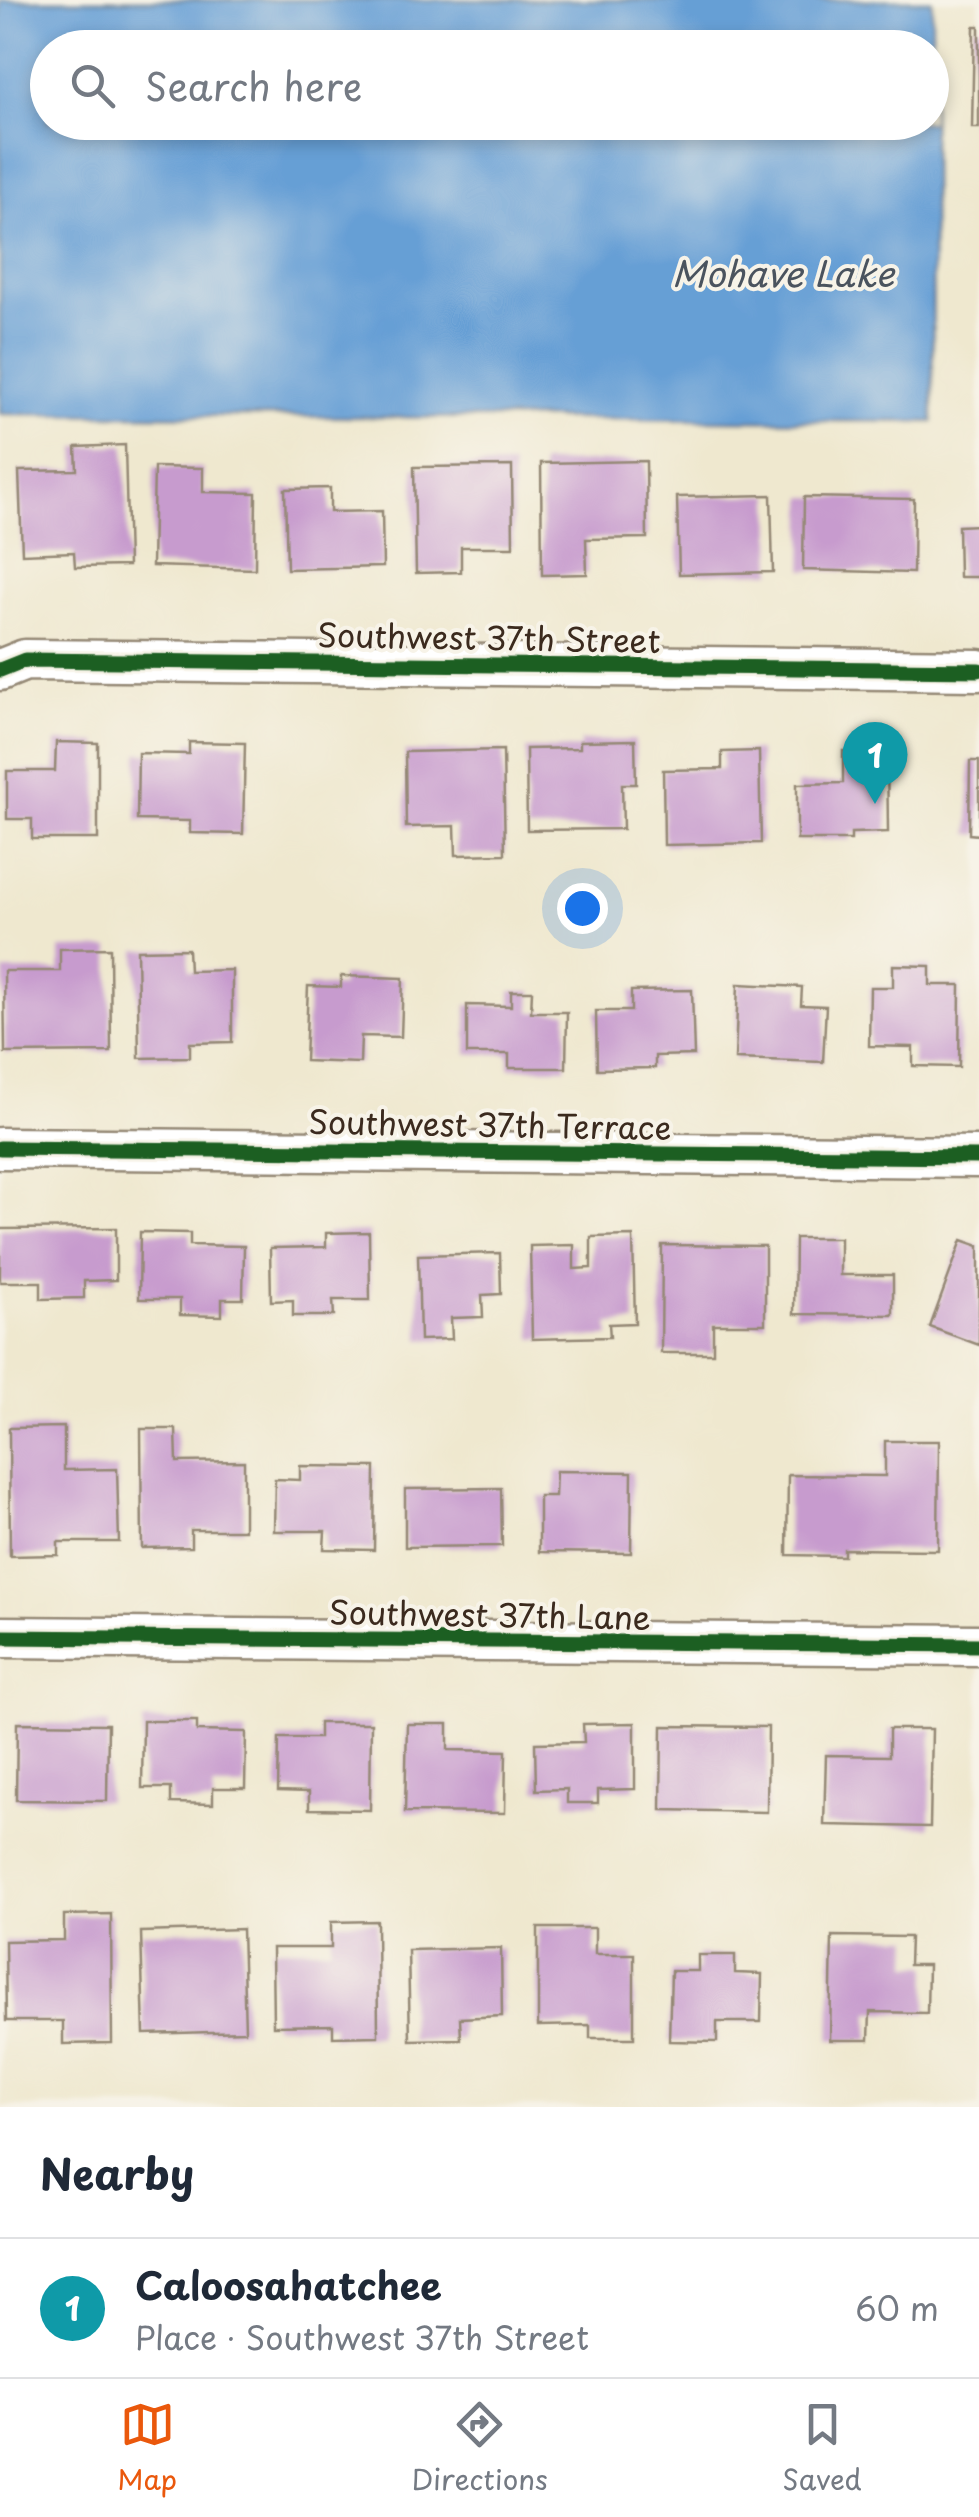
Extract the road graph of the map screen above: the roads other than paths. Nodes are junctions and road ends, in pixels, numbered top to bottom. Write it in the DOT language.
graph roads {
  1 [pos="0,670"];
  2 [pos="979,670"];
  3 [pos="0,1148"];
  4 [pos="979,1157"];
  5 [pos="0,1637"];
  6 [pos="979,1646"];
  1 -- 2 [label="street, Southwest 37th Street"];
  3 -- 4 [label="street, Southwest 37th Terrace"];
  5 -- 6 [label="street, Southwest 37th Lane"];
}
